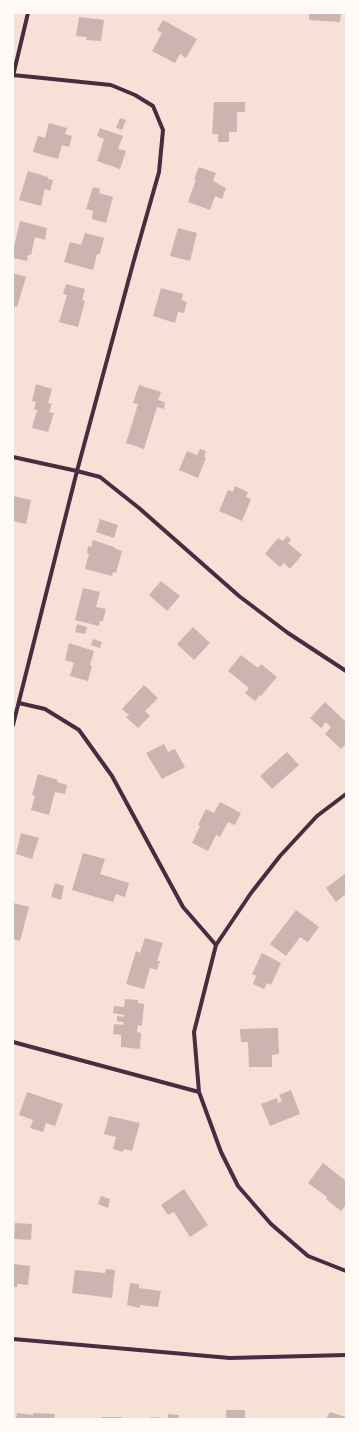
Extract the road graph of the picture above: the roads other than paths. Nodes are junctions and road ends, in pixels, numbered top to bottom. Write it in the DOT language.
graph roads {
  1 [pos="28,13"];
  2 [pos="13,75"];
  3 [pos="13,457"];
  4 [pos="78,471"];
  5 [pos="346,671"];
  6 [pos="19,703"];
  7 [pos="13,725"];
  8 [pos="346,794"];
  9 [pos="216,945"];
  10 [pos="13,1042"];
  11 [pos="199,1092"];
  12 [pos="346,1271"];
  13 [pos="13,1339"];
  14 [pos="346,1355"];
  1 -- 2 [label="street"];
  2 -- 4 [label="street"];
  3 -- 4 [label="street"];
  4 -- 5 [label="street"];
  4 -- 6 [label="street"];
  6 -- 7 [label="street"];
  6 -- 9 [label="street"];
  8 -- 9 [label="street"];
  9 -- 11 [label="street"];
  10 -- 11 [label="street"];
  11 -- 12 [label="street"];
  13 -- 14 [label="street"];
}
